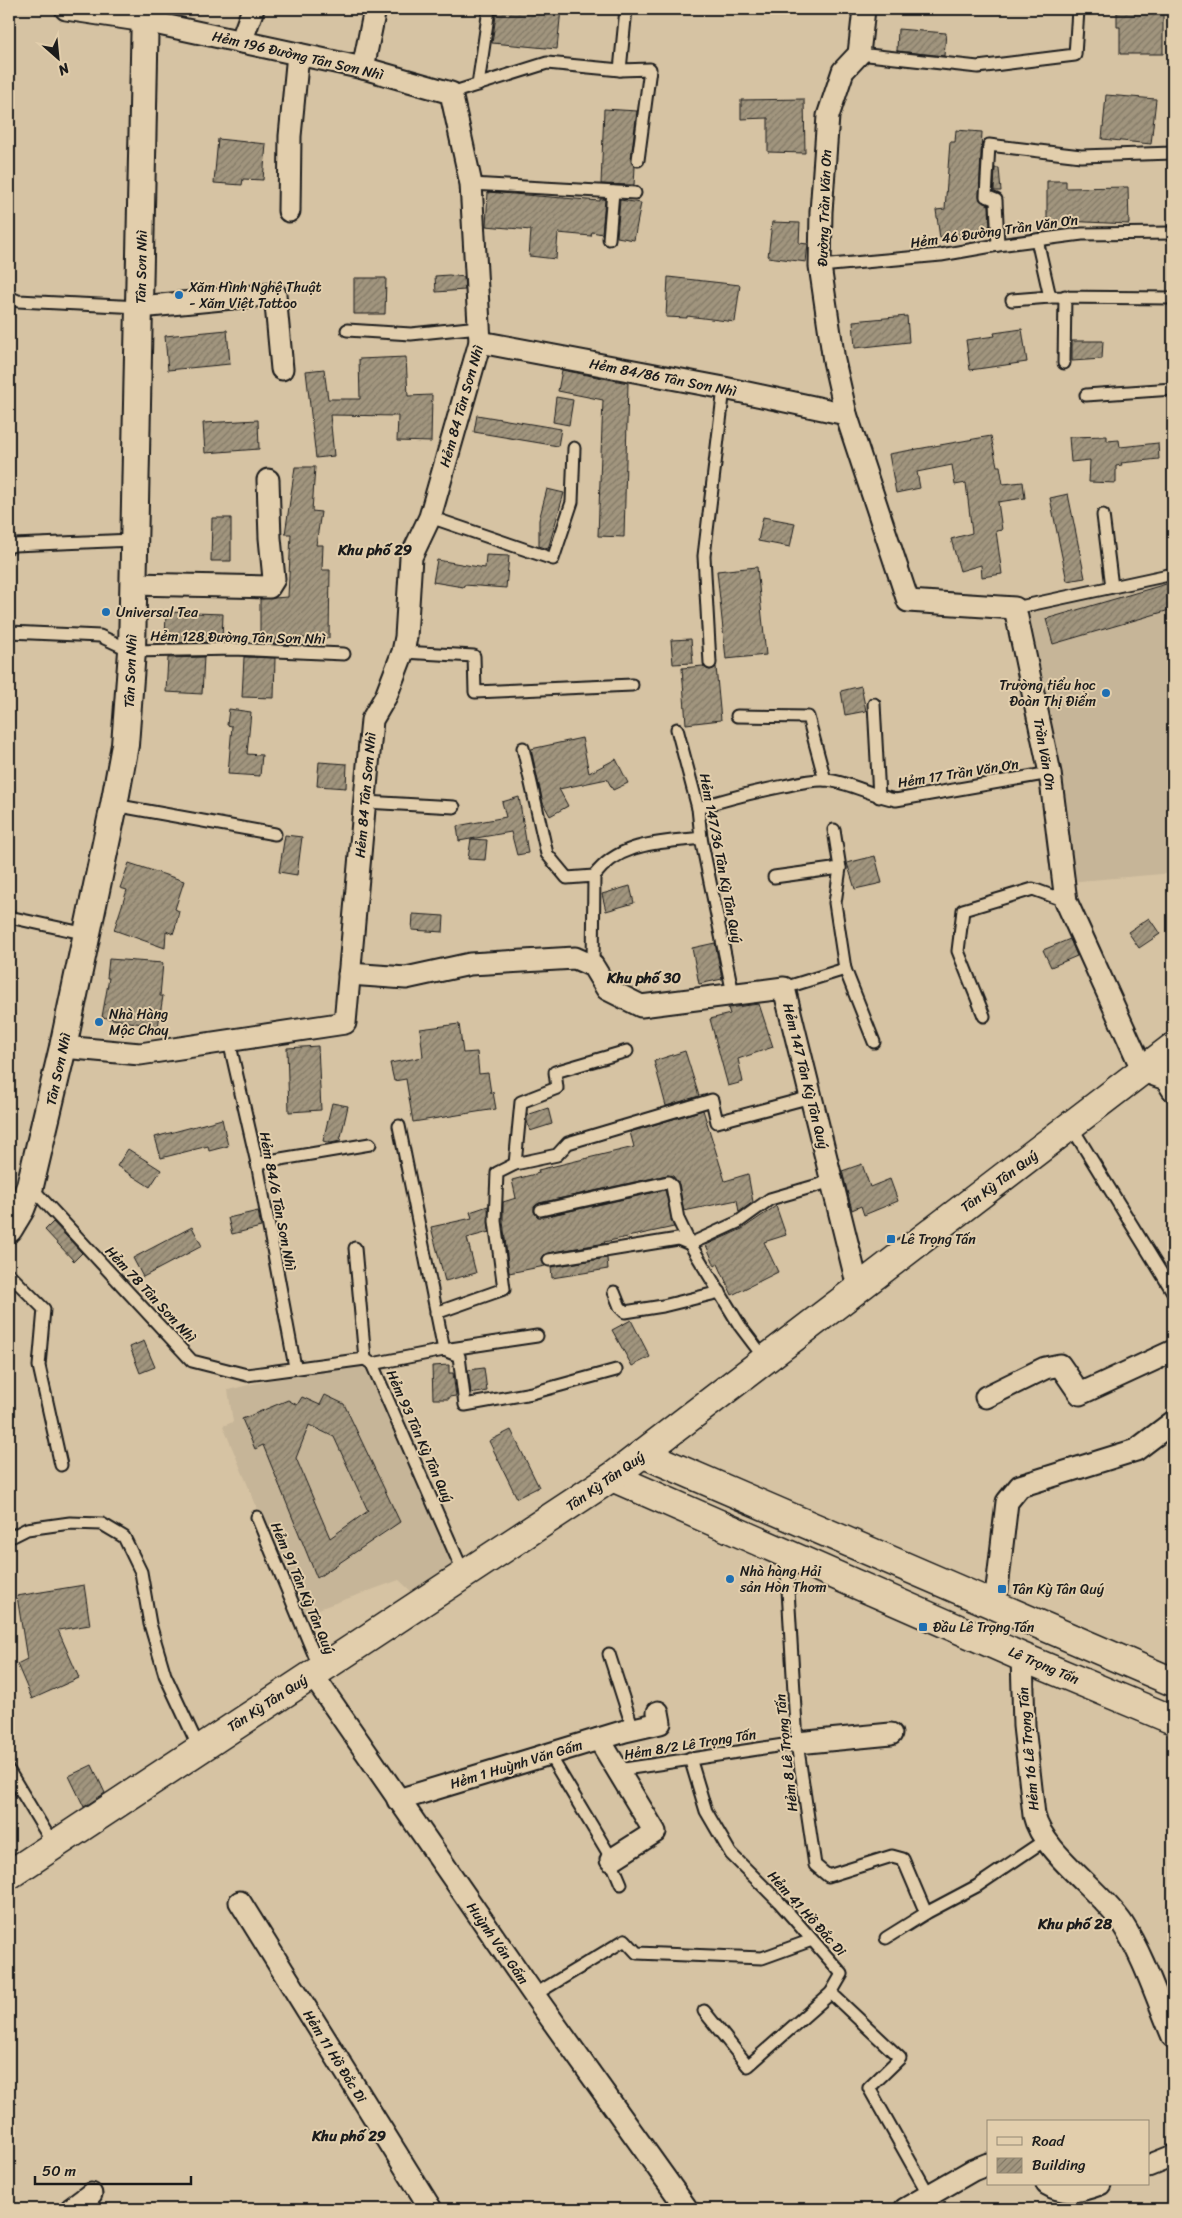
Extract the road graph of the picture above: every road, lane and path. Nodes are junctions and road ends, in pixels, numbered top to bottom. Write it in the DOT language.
graph roads {
  1 [pos="66,9"];
  2 [pos="253,9"];
  3 [pos="375,9"];
  4 [pos="490,9"];
  5 [pos="626,9"];
  6 [pos="864,9"];
  7 [pos="1078,10"];
  8 [pos="145,15"];
  9 [pos="241,42"];
  10 [pos="298,54"];
  11 [pos="859,54"];
  12 [pos="364,68"];
  13 [pos="620,70"];
  14 [pos="478,85"];
  15 [pos="451,93"];
  16 [pos="1173,152"];
  17 [pos="638,160"];
  18 [pos="472,184"];
  19 [pos="613,192"];
  20 [pos="635,193"];
  21 [pos="288,211"];
  22 [pos="1173,233"];
  23 [pos="608,239"];
  24 [pos="1037,240"];
  25 [pos="998,245"];
  26 [pos="820,266"];
  27 [pos="1065,296"];
  28 [pos="9,297"];
  29 [pos="1050,297"];
  30 [pos="1173,298"];
  31 [pos="1012,300"];
  32 [pos="140,307"];
  33 [pos="347,330"];
  34 [pos="480,335"];
  35 [pos="1064,362"];
  36 [pos="282,369"];
  37 [pos="724,388"];
  38 [pos="1173,389"];
  39 [pos="1086,395"];
  40 [pos="846,414"];
  41 [pos="574,448"];
  42 [pos="268,480"];
  43 [pos="1103,515"];
  44 [pos="430,517"];
  45 [pos="133,540"];
  46 [pos="9,547"];
  47 [pos="1173,574"];
  48 [pos="132,584"];
  49 [pos="1112,587"];
  50 [pos="1016,608"];
  51 [pos="9,632"];
  52 [pos="132,651"];
  53 [pos="403,652"];
  54 [pos="344,654"];
  55 [pos="710,663"];
  56 [pos="632,685"];
  57 [pos="874,704"];
  58 [pos="737,716"];
  59 [pos="677,729"];
  60 [pos="523,748"];
  61 [pos="1050,773"];
  62 [pos="825,780"];
  63 [pos="879,797"];
  64 [pos="365,802"];
  65 [pos="114,805"];
  66 [pos="454,807"];
  67 [pos="698,808"];
  68 [pos="834,830"];
  69 [pos="275,834"];
  70 [pos="701,838"];
  71 [pos="840,868"];
  72 [pos="594,876"];
  73 [pos="774,877"];
  74 [pos="1066,901"];
  75 [pos="9,916"];
  76 [pos="87,934"];
  77 [pos="593,966"];
  78 [pos="845,969"];
  79 [pos="349,974"];
  80 [pos="784,988"];
  81 [pos="733,994"];
  82 [pos="984,1016"];
  83 [pos="229,1041"];
  84 [pos="874,1042"];
  85 [pos="63,1047"];
  86 [pos="1173,1047"];
  87 [pos="626,1051"];
  88 [pos="1143,1071"];
  89 [pos="1173,1090"];
  90 [pos="811,1097"];
  91 [pos="399,1126"];
  92 [pos="1071,1126"];
  93 [pos="370,1144"];
  94 [pos="257,1163"];
  95 [pos="515,1164"];
  96 [pos="832,1181"];
  97 [pos="30,1186"];
  98 [pos="541,1210"];
  99 [pos="9,1229"];
  100 [pos="690,1244"];
  101 [pos="355,1248"];
  102 [pos="549,1260"];
  103 [pos="9,1274"];
  104 [pos="858,1287"];
  105 [pos="614,1292"];
  106 [pos="720,1292"];
  107 [pos="1173,1292"];
  108 [pos="436,1313"];
  109 [pos="537,1336"];
  110 [pos="444,1350"];
  111 [pos="1173,1351"];
  112 [pos="765,1359"];
  113 [pos="369,1361"];
  114 [pos="295,1367"];
  115 [pos="616,1370"];
  116 [pos="986,1397"];
  117 [pos="1173,1422"];
  118 [pos="644,1454"];
  119 [pos="61,1465"];
  120 [pos="612,1477"];
  121 [pos="257,1517"];
  122 [pos="13,1536"];
  123 [pos="786,1554"];
  124 [pos="465,1576"];
  125 [pos="995,1606"];
  126 [pos="609,1654"];
  127 [pos="1022,1657"];
  128 [pos="317,1672"];
  129 [pos="1173,1682"];
  130 [pos="658,1712"];
  131 [pos="1173,1720"];
  132 [pos="633,1729"];
  133 [pos="891,1734"];
  134 [pos="599,1739"];
  135 [pos="797,1744"];
  136 [pos="200,1748"];
  137 [pos="550,1754"];
  138 [pos="690,1758"];
  139 [pos="618,1770"];
  140 [pos="9,1771"];
  141 [pos="398,1800"];
  142 [pos="1045,1840"];
  143 [pos="53,1844"];
  144 [pos="611,1860"];
  145 [pos="9,1875"];
  146 [pos="621,1884"];
  147 [pos="240,1902"];
  148 [pos="926,1913"];
  149 [pos="886,1938"];
  150 [pos="812,1940"];
  151 [pos="831,1993"];
  152 [pos="534,1995"];
  153 [pos="704,2011"];
  154 [pos="1173,2037"];
  155 [pos="1173,2156"];
  156 [pos="987,2164"];
  157 [pos="1150,2165"];
  158 [pos="1048,2186"];
  159 [pos="1050,2186"];
  160 [pos="1094,2186"];
  161 [pos="91,2194"];
  162 [pos="930,2195"];
  163 [pos="71,2209"];
  164 [pos="431,2209"];
  165 [pos="687,2209"];
  166 [pos="905,2209"];
  167 [pos="1060,2209"];
  1 -- 8 [label="street, Hẻm 196 Đường Tân Sơn Nhì"];
  2 -- 9 [label="street"];
  3 -- 12 [label="street"];
  4 -- 14 [label="lane"];
  5 -- 13 [label="lane"];
  6 -- 11 [label="street"];
  7 -- 11 [label="lane"];
  8 -- 9 [label="street, Hẻm 196 Đường Tân Sơn Nhì"];
  8 -- 32 [label="street, Tân Sơn Nhì"];
  9 -- 10 [label="street, Hẻm 196 Đường Tân Sơn Nhì"];
  10 -- 12 [label="street, Hẻm 196 Đường Tân Sơn Nhì"];
  10 -- 21 [label="street"];
  11 -- 26 [label="street, Đường Trần Văn Ơn"];
  12 -- 15 [label="street, Hẻm 196 Đường Tân Sơn Nhì"];
  13 -- 14 [label="lane"];
  13 -- 17 [label="lane"];
  14 -- 15 [label="lane"];
  15 -- 18 [label="street, Hẻm 84 Tân Sơn Nhì"];
  16 -- 25 [label="lane"];
  18 -- 19 [label="lane"];
  18 -- 34 [label="street, Hẻm 84 Tân Sơn Nhì"];
  19 -- 20 [label="lane"];
  19 -- 23 [label="lane"];
  22 -- 24 [label="lane, Hẻm 46 Đường Trần Văn Ơn"];
  24 -- 25 [label="lane, Hẻm 46 Đường Trần Văn Ơn"];
  24 -- 29 [label="lane"];
  25 -- 26 [label="lane, Hẻm 46 Đường Trần Văn Ơn"];
  26 -- 40 [label="street, Đường Trần Văn Ơn"];
  27 -- 29 [label="lane"];
  27 -- 30 [label="lane"];
  27 -- 35 [label="lane"];
  28 -- 32 [label="lane"];
  29 -- 31 [label="lane"];
  32 -- 36 [label="street"];
  32 -- 45 [label="street, Tân Sơn Nhì"];
  33 -- 34 [label="lane"];
  34 -- 37 [label="street, Hẻm 84/86 Tân Sơn Nhì"];
  34 -- 44 [label="street, Hẻm 84 Tân Sơn Nhì"];
  37 -- 40 [label="street, Hẻm 84/86 Tân Sơn Nhì"];
  37 -- 55 [label="lane"];
  38 -- 39 [label="lane"];
  40 -- 50 [label="street"];
  41 -- 44 [label="lane"];
  42 -- 48 [label="street"];
  43 -- 49 [label="lane"];
  44 -- 53 [label="street, Hẻm 84 Tân Sơn Nhì"];
  45 -- 46 [label="lane"];
  45 -- 48 [label="street, Tân Sơn Nhì"];
  47 -- 49 [label="lane"];
  48 -- 52 [label="street, Tân Sơn Nhì"];
  49 -- 50 [label="lane"];
  50 -- 61 [label="street, Trần Văn Ơn"];
  51 -- 52 [label="lane"];
  52 -- 54 [label="lane, Hẻm 128 Đường Tân Sơn Nhì"];
  52 -- 65 [label="street, Tân Sơn Nhì"];
  53 -- 56 [label="lane"];
  53 -- 64 [label="street, Hẻm 84 Tân Sơn Nhì"];
  57 -- 63 [label="lane"];
  58 -- 62 [label="lane"];
  59 -- 67 [label="lane, Hẻm 147/36 Tân Kỳ Tân Quý"];
  60 -- 72 [label="lane"];
  61 -- 63 [label="lane, Hẻm 17 Trần Văn Ơn"];
  61 -- 74 [label="street, Trần Văn Ơn"];
  62 -- 63 [label="lane, Hẻm 17 Trần Văn Ơn"];
  62 -- 67 [label="lane, Hẻm 17 Trần Văn Ơn"];
  64 -- 66 [label="lane"];
  64 -- 79 [label="street, Hẻm 84 Tân Sơn Nhì"];
  65 -- 69 [label="lane"];
  65 -- 76 [label="street, Tân Sơn Nhì"];
  67 -- 70 [label="lane, Hẻm 147/36 Tân Kỳ Tân Quý"];
  68 -- 71 [label="lane"];
  70 -- 72 [label="lane"];
  70 -- 81 [label="lane, Hẻm 147/36 Tân Kỳ Tân Quý"];
  71 -- 73 [label="lane"];
  71 -- 78 [label="lane"];
  72 -- 77 [label="lane"];
  74 -- 82 [label="lane"];
  74 -- 88 [label="street, Trần Văn Ơn"];
  75 -- 76 [label="lane"];
  76 -- 85 [label="street, Tân Sơn Nhì"];
  77 -- 79 [label="street"];
  77 -- 81 [label="street, Hẻm 147 Tân Kỳ Tân Quý"];
  78 -- 80 [label="lane"];
  78 -- 84 [label="lane"];
  79 -- 83 [label="street, Hẻm 84 Tân Sơn Nhì"];
  80 -- 81 [label="street, Hẻm 147 Tân Kỳ Tân Quý"];
  80 -- 90 [label="street, Hẻm 147 Tân Kỳ Tân Quý"];
  83 -- 85 [label="street, Hẻm 84 Tân Sơn Nhì"];
  83 -- 94 [label="lane, Hẻm 84/6 Tân Sơn Nhì"];
  85 -- 97 [label="street, Tân Sơn Nhì"];
  86 -- 88 [label="main road, Tân Kỳ Tân Quý"];
  87 -- 95 [label="lane"];
  88 -- 89 [label="street"];
  88 -- 92 [label="main road, Tân Kỳ Tân Quý"];
  90 -- 95 [label="lane"];
  90 -- 96 [label="street, Hẻm 147 Tân Kỳ Tân Quý"];
  91 -- 108 [label="lane"];
  92 -- 104 [label="main road, Tân Kỳ Tân Quý"];
  92 -- 107 [label="lane"];
  93 -- 94 [label="lane"];
  94 -- 114 [label="lane, Hẻm 84/6 Tân Sơn Nhì"];
  95 -- 108 [label="lane"];
  96 -- 100 [label="lane"];
  96 -- 104 [label="street, Hẻm 147 Tân Kỳ Tân Quý"];
  97 -- 99 [label="street, Tân Sơn Nhì"];
  97 -- 114 [label="lane, Hẻm 78 Tân Sơn Nhì"];
  98 -- 100 [label="lane"];
  100 -- 102 [label="lane"];
  100 -- 106 [label="lane"];
  101 -- 113 [label="lane, Hẻm 93 Tân Kỳ Tân Quý"];
  103 -- 119 [label="lane"];
  104 -- 112 [label="main road, Tân Kỳ Tân Quý"];
  105 -- 106 [label="lane"];
  106 -- 112 [label="lane"];
  108 -- 110 [label="lane"];
  109 -- 110 [label="lane, Hẻm 78 Tân Sơn Nhì"];
  110 -- 113 [label="lane, Hẻm 78 Tân Sơn Nhì"];
  110 -- 115 [label="lane"];
  111 -- 116 [label="street"];
  112 -- 118 [label="main road, Tân Kỳ Tân Quý"];
  113 -- 114 [label="lane, Hẻm 78 Tân Sơn Nhì"];
  113 -- 124 [label="lane, Hẻm 93 Tân Kỳ Tân Quý"];
  117 -- 125 [label="street"];
  118 -- 120 [label="main road, Tân Kỳ Tân Quý"];
  118 -- 125 [label="main road"];
  120 -- 123 [label="main road, Lê Trọng Tấn"];
  120 -- 124 [label="main road, Tân Kỳ Tân Quý"];
  121 -- 128 [label="lane, Hẻm 91 Tân Kỳ Tân Quý"];
  122 -- 136 [label="lane"];
  123 -- 127 [label="main road, Lê Trọng Tấn"];
  123 -- 135 [label="lane, Hẻm 8 Lê Trọng Tấn"];
  124 -- 128 [label="main road, Tân Kỳ Tân Quý"];
  125 -- 129 [label="main road"];
  126 -- 132 [label="lane"];
  127 -- 131 [label="main road, Lê Trọng Tấn"];
  127 -- 142 [label="street, Hẻm 16 Lê Trọng Tấn"];
  128 -- 136 [label="main road, Tân Kỳ Tân Quý"];
  128 -- 141 [label="street, Huỳnh Văn Gấm"];
  130 -- 132 [label="street, Hẻm 1 Huỳnh Văn Gấm"];
  132 -- 134 [label="street, Hẻm 1 Huỳnh Văn Gấm"];
  133 -- 135 [label="street"];
  134 -- 137 [label="street, Hẻm 1 Huỳnh Văn Gấm"];
  134 -- 139 [label="street"];
  135 -- 138 [label="lane, Hẻm 8/2 Lê Trọng Tấn"];
  135 -- 148 [label="lane, Hẻm 8 Lê Trọng Tấn"];
  136 -- 143 [label="main road, Tân Kỳ Tân Quý"];
  137 -- 141 [label="street, Hẻm 1 Huỳnh Văn Gấm"];
  137 -- 144 [label="lane"];
  138 -- 139 [label="lane, Hẻm 8/2 Lê Trọng Tấn"];
  138 -- 150 [label="lane, Hẻm 41 Hồ Đắc Di"];
  139 -- 144 [label="street"];
  140 -- 143 [label="lane"];
  141 -- 152 [label="street, Huỳnh Văn Gấm"];
  142 -- 148 [label="lane"];
  142 -- 154 [label="street, Hẻm 16 Lê Trọng Tấn"];
  143 -- 145 [label="main road, Tân Kỳ Tân Quý"];
  144 -- 146 [label="lane"];
  147 -- 164 [label="street, Hẻm 11 Hồ Đắc Di"];
  148 -- 149 [label="lane"];
  150 -- 151 [label="lane, Hẻm 41 Hồ Đắc Di"];
  150 -- 152 [label="lane"];
  151 -- 153 [label="lane"];
  151 -- 162 [label="lane"];
  152 -- 165 [label="street, Huỳnh Văn Gấm"];
  155 -- 157 [label="street"];
  156 -- 162 [label="street"];
  158 -- 167 [label="street"];
  159 -- 160 [label="street"];
  161 -- 163 [label="street"];
  162 -- 166 [label="street"];
}
